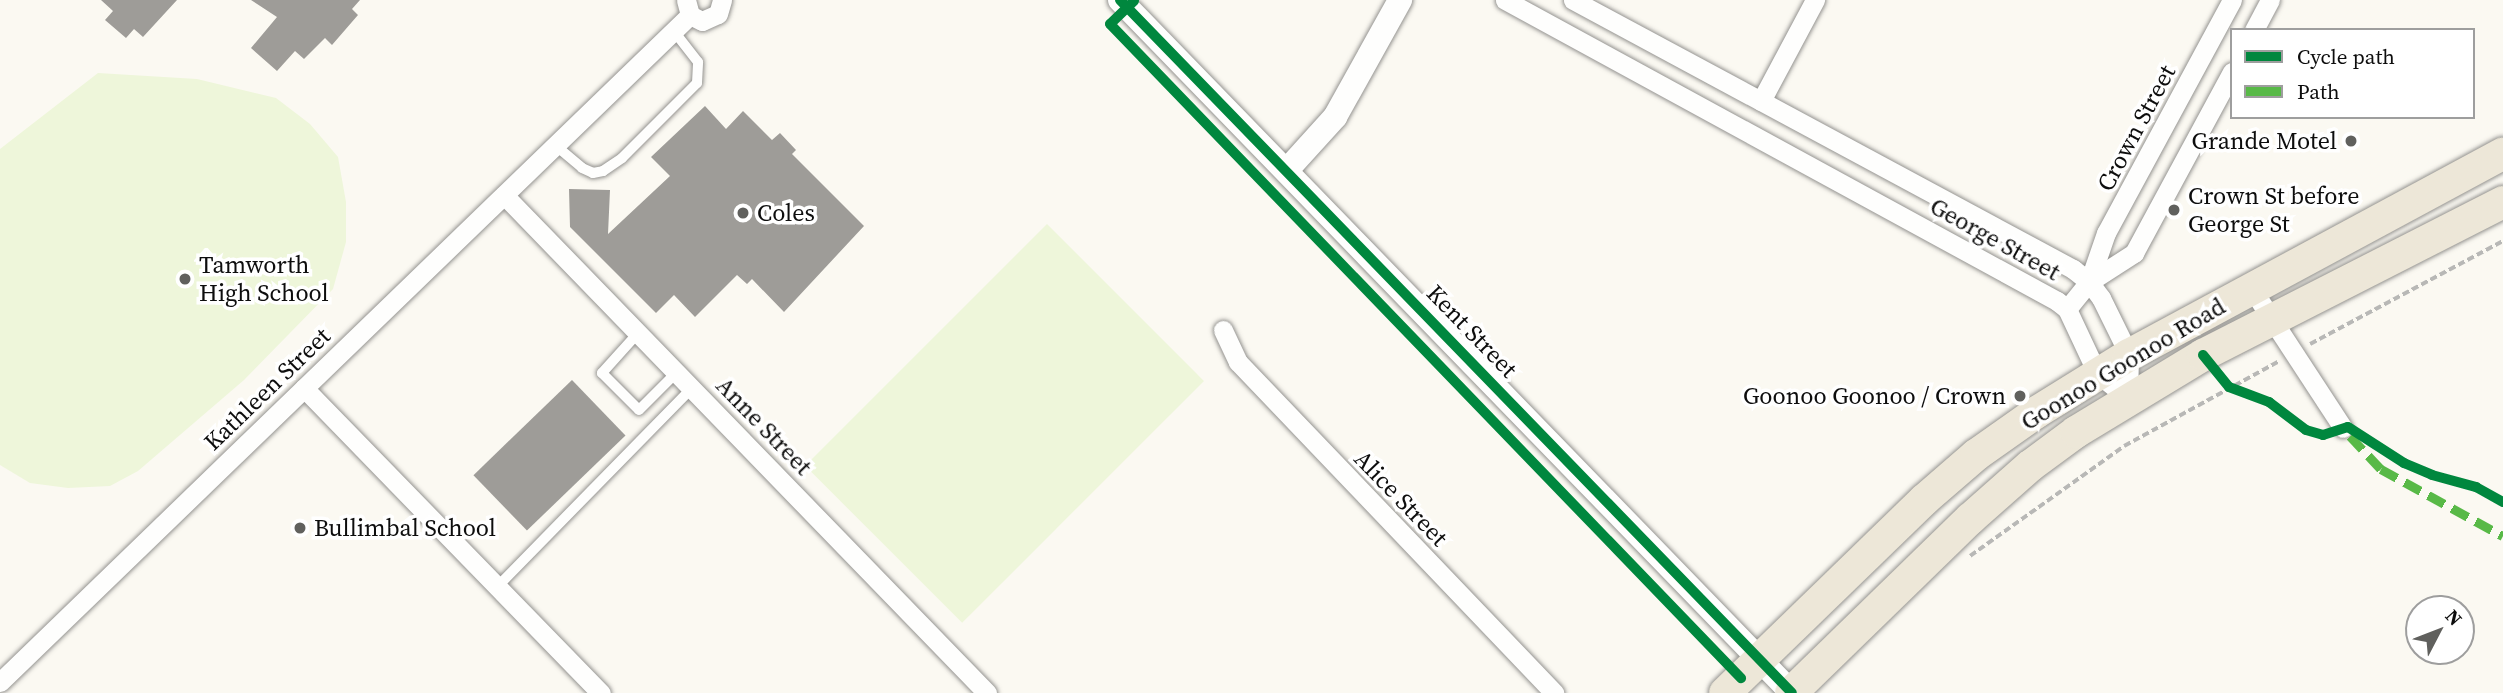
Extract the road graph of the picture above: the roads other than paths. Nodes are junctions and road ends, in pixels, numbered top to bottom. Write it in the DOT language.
graph roads {
  1 [pos="722,0"];
  2 [pos="1120,0"];
  3 [pos="1400,0"];
  4 [pos="1505,0"];
  5 [pos="1573,0"];
  6 [pos="1815,0"];
  7 [pos="2232,0"];
  8 [pos="2270,0"];
  9 [pos="688,8"];
  10 [pos="2255,28"];
  11 [pos="674,31"];
  12 [pos="2230,76"];
  13 [pos="1761,101"];
  14 [pos="555,145"];
  15 [pos="2503,154"];
  16 [pos="1287,170"];
  17 [pos="504,195"];
  18 [pos="2503,202"];
  19 [pos="2090,282"];
  20 [pos="2252,289"];
  21 [pos="2067,309"];
  22 [pos="2272,318"];
  23 [pos="1223,330"];
  24 [pos="638,333"];
  25 [pos="2129,355"];
  26 [pos="678,371"];
  27 [pos="2097,373"];
  28 [pos="693,387"];
  29 [pos="304,388"];
  30 [pos="2128,398"];
  31 [pos="2343,428"];
  32 [pos="498,586"];
  33 [pos="1760,659"];
  34 [pos="5,685"];
  35 [pos="601,693"];
  36 [pos="987,693"];
  37 [pos="1554,693"];
  38 [pos="1725,693"];
  39 [pos="1791,693"];
  1 -- 9 [label="street"];
  2 -- 16 [label="street, Kent Street"];
  3 -- 16 [label="street"];
  4 -- 21 [label="street, George Street"];
  5 -- 13 [label="street, George Street"];
  6 -- 13 [label="street"];
  7 -- 19 [label="street, Crown Street"];
  8 -- 10 [label="street"];
  9 -- 11 [label="street, Kathleen Street"];
  11 -- 14 [label="street, Kathleen Street"];
  11 -- 14 [label="lane"];
  12 -- 19 [label="street, Crown Street"];
  13 -- 19 [label="street, George Street"];
  14 -- 17 [label="street, Kathleen Street"];
  15 -- 20 [label="main road, Goonoo Goonoo Road"];
  16 -- 33 [label="street, Kent Street"];
  17 -- 24 [label="street, Anne Street"];
  17 -- 29 [label="street, Kathleen Street"];
  18 -- 22 [label="main road, Goonoo Goonoo Road"];
  19 -- 21 [label="street, Crown Street"];
  19 -- 25 [label="street, George Street"];
  20 -- 22 [label="street"];
  20 -- 25 [label="main road, Goonoo Goonoo Road"];
  21 -- 27 [label="street, George Street"];
  22 -- 30 [label="main road, Goonoo Goonoo Road"];
  22 -- 31 [label="street"];
  23 -- 37 [label="street, Alice Street"];
  24 -- 26 [label="street, Anne Street"];
  24 -- 26 [label="lane"];
  25 -- 27 [label="main road, Goonoo Goonoo Road"];
  25 -- 30 [label="street, George Street"];
  26 -- 28 [label="street, Anne Street"];
  27 -- 30 [label="street, George Street"];
  27 -- 33 [label="main road, Goonoo Goonoo Road"];
  28 -- 32 [label="lane"];
  28 -- 36 [label="street, Anne Street"];
  29 -- 32 [label="street"];
  29 -- 34 [label="street, Kathleen Street"];
  30 -- 39 [label="main road, Goonoo Goonoo Road"];
  32 -- 35 [label="street"];
  33 -- 38 [label="main road, Goonoo Goonoo Road"];
  33 -- 39 [label="street, Kent Street"];
}
